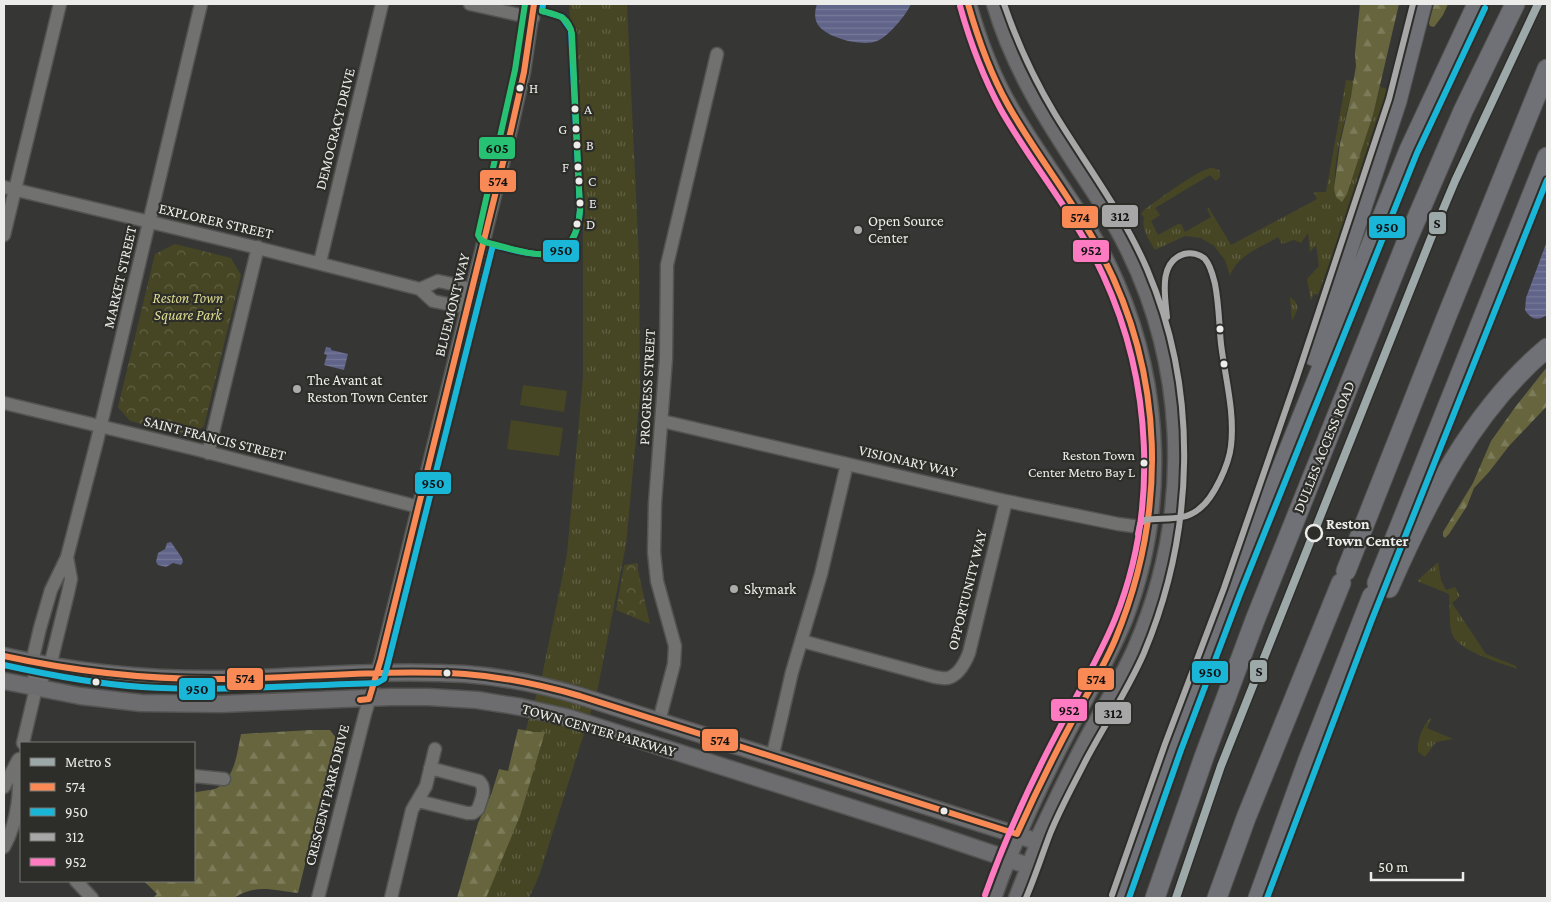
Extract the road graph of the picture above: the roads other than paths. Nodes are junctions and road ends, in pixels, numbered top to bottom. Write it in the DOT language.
graph roads {
  1 [pos="60,4"];
  2 [pos="201,4"];
  3 [pos="382,4"];
  4 [pos="470,4"];
  5 [pos="534,4"];
  6 [pos="968,4"];
  7 [pos="994,4"];
  8 [pos="1422,4"];
  9 [pos="1477,4"];
  10 [pos="1515,4"];
  11 [pos="533,18"];
  12 [pos="717,54"];
  13 [pos="1547,69"];
  14 [pos="1547,157"];
  15 [pos="9,188"];
  16 [pos="150,222"];
  17 [pos="4,235"];
  18 [pos="258,247"];
  19 [pos="320,262"];
  20 [pos="420,289"];
  21 [pos="471,299"];
  22 [pos="1547,348"];
  23 [pos="4,403"];
  24 [pos="662,421"];
  25 [pos="101,426"];
  26 [pos="208,453"];
  27 [pos="847,464"];
  28 [pos="1006,500"];
  29 [pos="419,507"];
  30 [pos="1148,528"];
  31 [pos="1251,540"];
  32 [pos="67,557"];
  33 [pos="1380,592"];
  34 [pos="802,641"];
  35 [pos="4,656"];
  36 [pos="32,662"];
  37 [pos="50,666"];
  38 [pos="376,674"];
  39 [pos="4,681"];
  40 [pos="36,688"];
  41 [pos="369,699"];
  42 [pos="659,721"];
  43 [pos="22,742"];
  44 [pos="435,749"];
  45 [pos="20,754"];
  46 [pos="772,758"];
  47 [pos="430,768"];
  48 [pos="195,776"];
  49 [pos="224,779"];
  50 [pos="4,786"];
  51 [pos="418,801"];
  52 [pos="1017,834"];
  53 [pos="1039,842"];
  54 [pos="4,847"];
  55 [pos="1007,858"];
  56 [pos="1029,866"];
  57 [pos="77,882"];
  58 [pos="92,898"];
  59 [pos="318,898"];
  60 [pos="391,898"];
  61 [pos="993,898"];
  62 [pos="1017,898"];
  63 [pos="1120,898"];
  64 [pos="1155,898"];
  65 [pos="1217,898"];
  66 [pos="1258,898"];
  1 -- 15 [label="street"];
  2 -- 16 [label="street, MARKET STREET"];
  3 -- 19 [label="street, DEMOCRACY DRIVE"];
  4 -- 11 [label="street"];
  5 -- 11 [label="street, BLUEMONT WAY"];
  6 -- 30 [label="main road"];
  7 -- 53 [label="main road"];
  8 -- 31 [label="highway"];
  9 -- 31 [label="highway"];
  10 -- 64 [label="highway, DULLES ACCESS ROAD"];
  11 -- 21 [label="street, BLUEMONT WAY"];
  12 -- 24 [label="street, PROGRESS STREET"];
  13 -- 65 [label="highway"];
  14 -- 33 [label="highway"];
  15 -- 16 [label="street, EXPLORER STREET"];
  15 -- 17 [label="street"];
  16 -- 18 [label="street, EXPLORER STREET"];
  16 -- 25 [label="street, MARKET STREET"];
  18 -- 19 [label="street, EXPLORER STREET"];
  18 -- 26 [label="street"];
  19 -- 20 [label="street, EXPLORER STREET"];
  20 -- 21 [label="street, EXPLORER STREET"];
  20 -- 21 [label="street"];
  21 -- 29 [label="street, BLUEMONT WAY"];
  22 -- 33 [label="highway"];
  23 -- 25 [label="street, SAINT FRANCIS STREET"];
  24 -- 27 [label="street, VISIONARY WAY"];
  24 -- 42 [label="street, PROGRESS STREET"];
  25 -- 26 [label="street, SAINT FRANCIS STREET"];
  25 -- 32 [label="street, MARKET STREET"];
  26 -- 29 [label="street, SAINT FRANCIS STREET"];
  27 -- 28 [label="street, VISIONARY WAY"];
  27 -- 34 [label="street"];
  28 -- 30 [label="street, VISIONARY WAY"];
  28 -- 34 [label="street, OPPORTUNITY WAY"];
  29 -- 38 [label="street, BLUEMONT WAY"];
  30 -- 52 [label="main road"];
  31 -- 63 [label="highway"];
  32 -- 36 [label="street, MARKET STREET"];
  32 -- 37 [label="street, MARKET STREET"];
  33 -- 66 [label="highway"];
  34 -- 46 [label="street"];
  35 -- 36 [label="main road, TOWN CENTER PARKWAY"];
  36 -- 37 [label="main road, TOWN CENTER PARKWAY"];
  36 -- 40 [label="street, MARKET STREET"];
  37 -- 38 [label="main road, TOWN CENTER PARKWAY"];
  37 -- 40 [label="street, MARKET STREET"];
  38 -- 41 [label="street, BLUEMONT WAY"];
  38 -- 42 [label="main road, TOWN CENTER PARKWAY"];
  39 -- 40 [label="main road, TOWN CENTER PARKWAY"];
  40 -- 41 [label="main road, TOWN CENTER PARKWAY"];
  40 -- 43 [label="street, MARKET STREET"];
  41 -- 55 [label="main road, TOWN CENTER PARKWAY"];
  41 -- 59 [label="street, CRESCENT PARK DRIVE"];
  42 -- 46 [label="main road, TOWN CENTER PARKWAY"];
  44 -- 47 [label="street"];
  45 -- 50 [label="street"];
  45 -- 54 [label="street"];
  46 -- 52 [label="main road, TOWN CENTER PARKWAY"];
  47 -- 51 [label="street"];
  47 -- 51 [label="street"];
  48 -- 49 [label="street"];
  51 -- 60 [label="street"];
  52 -- 53 [label="main road, TOWN CENTER PARKWAY"];
  52 -- 55 [label="main road"];
  53 -- 56 [label="main road"];
  55 -- 56 [label="main road, TOWN CENTER PARKWAY"];
  55 -- 61 [label="main road"];
  56 -- 62 [label="main road"];
  57 -- 58 [label="street"];
}
